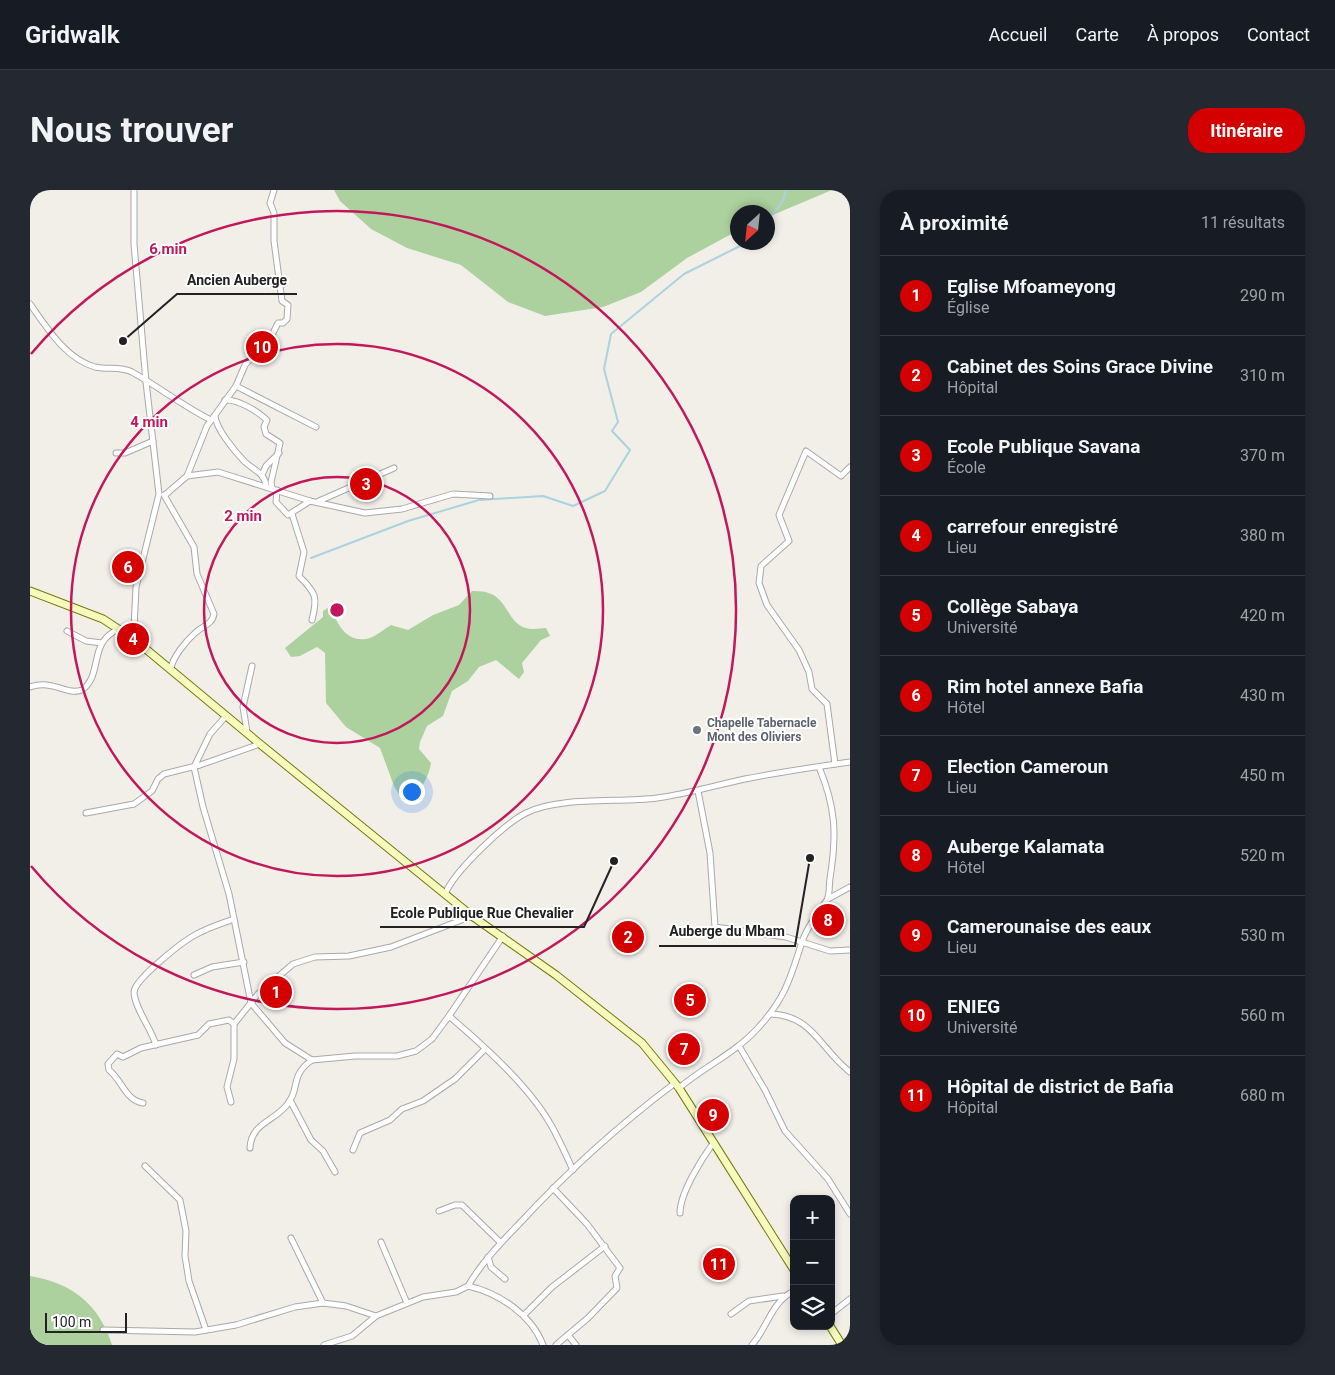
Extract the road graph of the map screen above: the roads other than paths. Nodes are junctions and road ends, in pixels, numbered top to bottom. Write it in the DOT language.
graph roads {
  1 [pos="134,190"];
  2 [pos="274,190"];
  3 [pos="30,304"];
  4 [pos="146,382"];
  5 [pos="236,386"];
  6 [pos="224,400"];
  7 [pos="213,418"];
  8 [pos="316,426"];
  9 [pos="153,441"];
  10 [pos="116,453"];
  11 [pos="279,453"];
  12 [pos="394,468"];
  13 [pos="850,468"];
  14 [pos="262,475"];
  15 [pos="187,476"];
  16 [pos="266,485"];
  17 [pos="275,489"];
  18 [pos="162,495"];
  19 [pos="490,496"];
  20 [pos="310,500"];
  21 [pos="319,501"];
  22 [pos="292,514"];
  23 [pos="30,591"];
  24 [pos="312,620"];
  25 [pos="120,629"];
  26 [pos="67,631"];
  27 [pos="135,640"];
  28 [pos="102,643"];
  29 [pos="252,666"];
  30 [pos="171,669"];
  31 [pos="30,687"];
  32 [pos="226,716"];
  33 [pos="248,734"];
  34 [pos="260,744"];
  35 [pos="850,762"];
  36 [pos="835,764"];
  37 [pos="194,767"];
  38 [pos="819,767"];
  39 [pos="698,790"];
  40 [pos="86,813"];
  41 [pos="850,887"];
  42 [pos="446,892"];
  43 [pos="828,899"];
  44 [pos="472,916"];
  45 [pos="234,919"];
  46 [pos="504,936"];
  47 [pos="802,942"];
  48 [pos="850,950"];
  49 [pos="244,962"];
  50 [pos="194,975"];
  51 [pos="251,1003"];
  52 [pos="770,1014"];
  53 [pos="449,1016"];
  54 [pos="234,1024"];
  55 [pos="156,1045"];
  56 [pos="739,1046"];
  57 [pos="485,1049"];
  58 [pos="312,1060"];
  59 [pos="850,1072"];
  60 [pos="677,1086"];
  61 [pos="290,1100"];
  62 [pos="143,1102"];
  63 [pos="231,1102"];
  64 [pos="714,1142"];
  65 [pos="250,1148"];
  66 [pos="353,1150"];
  67 [pos="145,1166"];
  68 [pos="573,1170"];
  69 [pos="335,1172"];
  70 [pos="553,1188"];
  71 [pos="439,1211"];
  72 [pos="680,1213"];
  73 [pos="850,1214"];
  74 [pos="291,1238"];
  75 [pos="381,1242"];
  76 [pos="500,1242"];
  77 [pos="605,1246"];
  78 [pos="488,1257"];
  79 [pos="790,1264"];
  80 [pos="505,1279"];
  81 [pos="468,1286"];
  82 [pos="790,1293"];
  83 [pos="784,1296"];
  84 [pos="850,1299"];
  85 [pos="323,1303"];
  86 [pos="406,1303"];
  87 [pos="835,1311"];
  88 [pos="731,1314"];
  89 [pos="524,1315"];
  90 [pos="376,1316"];
  91 [pos="103,1330"];
  92 [pos="206,1330"];
  93 [pos="833,1330"];
  94 [pos="568,1335"];
  95 [pos="324,1345"];
  96 [pos="543,1345"];
  97 [pos="556,1345"];
  98 [pos="576,1345"];
  99 [pos="752,1345"];
  100 [pos="842,1345"];
  1 -- 4 [label="street"];
  2 -- 5 [label="street"];
  3 -- 4 [label="street"];
  4 -- 7 [label="street"];
  4 -- 9 [label="street"];
  5 -- 6 [label="street"];
  5 -- 8 [label="street"];
  6 -- 7 [label="street"];
  6 -- 11 [label="street"];
  7 -- 14 [label="street"];
  7 -- 15 [label="street"];
  9 -- 10 [label="street"];
  9 -- 18 [label="street"];
  11 -- 14 [label="street"];
  11 -- 17 [label="street"];
  12 -- 21 [label="street"];
  13 -- 36 [label="street"];
  14 -- 16 [label="street"];
  15 -- 16 [label="street"];
  15 -- 18 [label="street"];
  16 -- 17 [label="street"];
  17 -- 20 [label="street"];
  17 -- 22 [label="street"];
  18 -- 27 [label="street"];
  18 -- 30 [label="street"];
  19 -- 21 [label="street"];
  20 -- 21 [label="street"];
  20 -- 22 [label="street"];
  22 -- 24 [label="street"];
  23 -- 25 [label="main road"];
  25 -- 27 [label="main road"];
  25 -- 28 [label="street"];
  26 -- 28 [label="street"];
  27 -- 30 [label="main road"];
  28 -- 31 [label="street"];
  29 -- 33 [label="street"];
  30 -- 32 [label="main road"];
  32 -- 33 [label="main road"];
  32 -- 37 [label="street"];
  33 -- 34 [label="main road"];
  34 -- 37 [label="street"];
  34 -- 42 [label="main road"];
  35 -- 36 [label="street"];
  36 -- 38 [label="street"];
  37 -- 40 [label="street"];
  37 -- 45 [label="street"];
  38 -- 39 [label="street"];
  38 -- 43 [label="street"];
  39 -- 42 [label="street"];
  39 -- 47 [label="street"];
  41 -- 43 [label="street"];
  42 -- 44 [label="main road"];
  43 -- 47 [label="street"];
  44 -- 46 [label="main road"];
  44 -- 51 [label="street"];
  45 -- 49 [label="street"];
  45 -- 55 [label="street"];
  46 -- 53 [label="street"];
  46 -- 60 [label="main road"];
  47 -- 48 [label="street"];
  47 -- 52 [label="street"];
  49 -- 50 [label="street"];
  49 -- 51 [label="street"];
  51 -- 54 [label="street"];
  51 -- 58 [label="street"];
  52 -- 56 [label="street"];
  52 -- 59 [label="street"];
  53 -- 57 [label="street"];
  53 -- 58 [label="street"];
  54 -- 55 [label="street"];
  54 -- 63 [label="street"];
  55 -- 62 [label="street"];
  56 -- 60 [label="street"];
  56 -- 73 [label="street"];
  57 -- 66 [label="street"];
  57 -- 68 [label="street"];
  58 -- 61 [label="street"];
  60 -- 64 [label="main road"];
  60 -- 68 [label="street"];
  61 -- 65 [label="street"];
  61 -- 69 [label="street"];
  64 -- 72 [label="street"];
  64 -- 79 [label="main road"];
  67 -- 92 [label="street"];
  68 -- 70 [label="street"];
  70 -- 76 [label="street"];
  70 -- 77 [label="street"];
  71 -- 76 [label="street"];
  74 -- 85 [label="street"];
  75 -- 86 [label="street"];
  76 -- 78 [label="street"];
  77 -- 89 [label="street"];
  77 -- 94 [label="street"];
  78 -- 80 [label="street"];
  78 -- 81 [label="street"];
  81 -- 86 [label="street"];
  81 -- 89 [label="street"];
  82 -- 83 [label="street"];
  83 -- 88 [label="street"];
  83 -- 99 [label="street"];
  84 -- 87 [label="street"];
  85 -- 90 [label="street"];
  85 -- 92 [label="street"];
  86 -- 90 [label="street"];
  89 -- 96 [label="street"];
  90 -- 95 [label="street"];
  91 -- 92 [label="street"];
  93 -- 100 [label="main road"];
  94 -- 97 [label="street"];
  94 -- 98 [label="street"];
}
